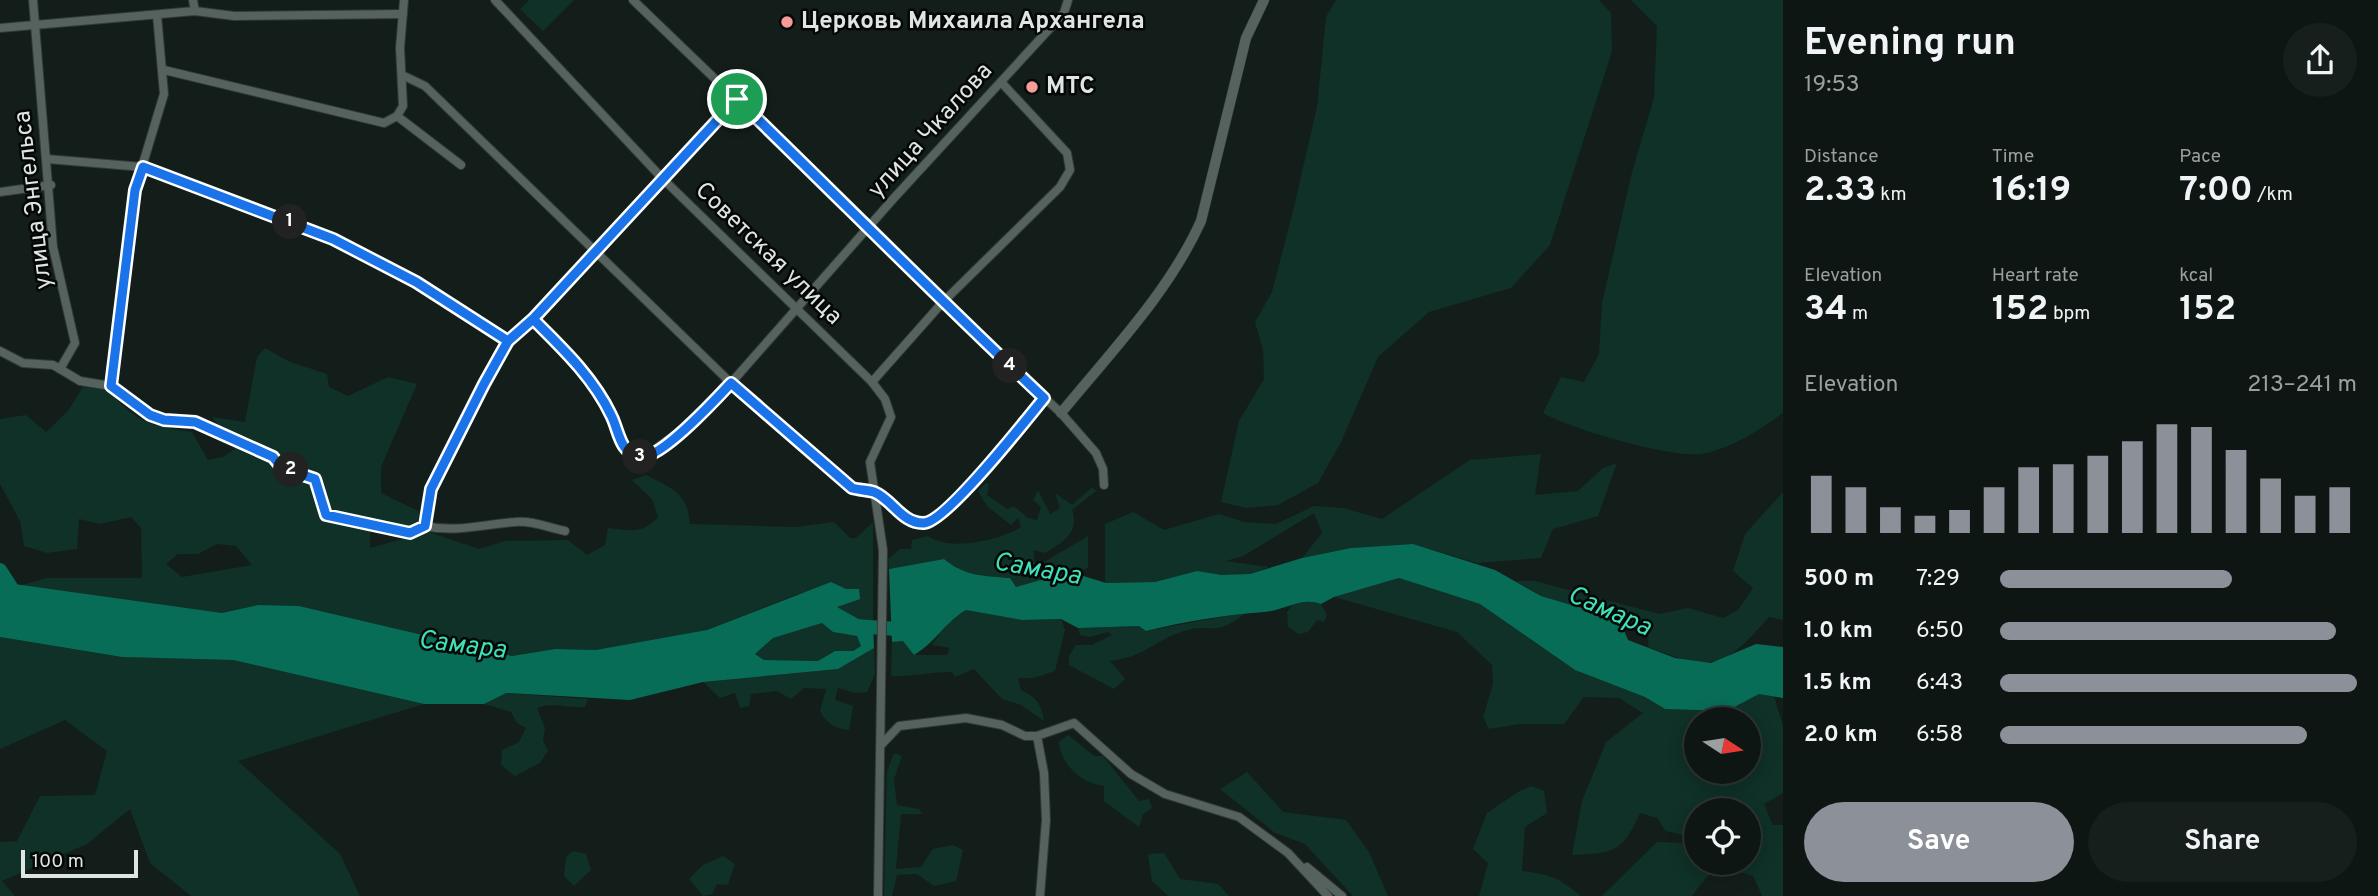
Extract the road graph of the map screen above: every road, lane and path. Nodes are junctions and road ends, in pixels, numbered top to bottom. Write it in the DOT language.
graph roads {
  1 [pos="33,0"];
  2 [pos="193,0"];
  3 [pos="404,0"];
  4 [pos="495,0"];
  5 [pos="509,0"];
  6 [pos="633,0"];
  7 [pos="1068,0"];
  8 [pos="1264,0"];
  9 [pos="195,11"];
  10 [pos="403,14"];
  11 [pos="508,14"];
  12 [pos="157,15"];
  13 [pos="33,26"];
  14 [pos="0,28"];
  15 [pos="164,70"];
  16 [pos="402,75"];
  17 [pos="1001,82"];
  18 [pos="737,99"];
  19 [pos="397,116"];
  20 [pos="47,159"];
  21 [pos="461,165"];
  22 [pos="143,167"];
  23 [pos="662,178"];
  24 [pos="51,186"];
  25 [pos="0,192"];
  26 [pos="870,228"];
  27 [pos="594,250"];
  28 [pos="942,303"];
  29 [pos="798,310"];
  30 [pos="533,319"];
  31 [pos="508,341"];
  32 [pos="0,351"];
  33 [pos="60,369"];
  34 [pos="872,382"];
  35 [pos="731,383"];
  36 [pos="111,386"];
  37 [pos="1044,398"];
  38 [pos="1060,413"];
  39 [pos="1104,485"];
  40 [pos="876,492"];
  41 [pos="425,526"];
  42 [pos="565,531"];
  43 [pos="1037,736"];
  44 [pos="881,745"];
  45 [pos="1288,853"];
  46 [pos="878,896"];
  47 [pos="1040,896"];
  48 [pos="1328,896"];
  49 [pos="1342,896"];
  1 -- 13 [label="street, улица Энгельса"];
  2 -- 9 [label="street"];
  3 -- 10 [label="street"];
  4 -- 11 [label="street, Советская улица"];
  5 -- 11 [label="street"];
  6 -- 18 [label="street"];
  7 -- 17 [label="street, улица Чкалова"];
  8 -- 38 [label="street"];
  9 -- 10 [label="street"];
  9 -- 12 [label="street"];
  10 -- 16 [label="street"];
  11 -- 23 [label="street, Советская улица"];
  12 -- 13 [label="street"];
  12 -- 15 [label="street"];
  13 -- 14 [label="street"];
  13 -- 20 [label="street, улица Энгельса"];
  15 -- 19 [label="street"];
  15 -- 22 [label="street"];
  16 -- 19 [label="street"];
  16 -- 27 [label="street"];
  17 -- 26 [label="street, улица Чкалова"];
  17 -- 28 [label="street"];
  18 -- 23 [label="street"];
  18 -- 26 [label="street"];
  19 -- 21 [label="street"];
  20 -- 22 [label="street"];
  20 -- 24 [label="street, улица Энгельса"];
  22 -- 31 [label="street"];
  22 -- 36 [label="street"];
  23 -- 27 [label="street"];
  23 -- 29 [label="street, Советская улица"];
  24 -- 25 [label="street"];
  24 -- 33 [label="street, улица Энгельса"];
  26 -- 28 [label="street"];
  26 -- 29 [label="street, улица Чкалова"];
  27 -- 30 [label="street"];
  27 -- 35 [label="street"];
  28 -- 34 [label="street"];
  28 -- 37 [label="street"];
  29 -- 34 [label="street, Советская улица"];
  29 -- 35 [label="street, улица Чкалова"];
  30 -- 31 [label="street"];
  30 -- 35 [label="street, улица Чкалова"];
  31 -- 41 [label="street"];
  32 -- 33 [label="street"];
  33 -- 36 [label="street"];
  34 -- 40 [label="street, Советская улица"];
  35 -- 40 [label="street"];
  36 -- 41 [label="street"];
  37 -- 38 [label="street"];
  37 -- 40 [label="street"];
  38 -- 39 [label="street"];
  40 -- 44 [label="street"];
  41 -- 42 [label="street"];
  43 -- 44 [label="street"];
  43 -- 45 [label="street"];
  43 -- 47 [label="street"];
  44 -- 46 [label="street"];
  45 -- 48 [label="street"];
  45 -- 49 [label="street"];
}
